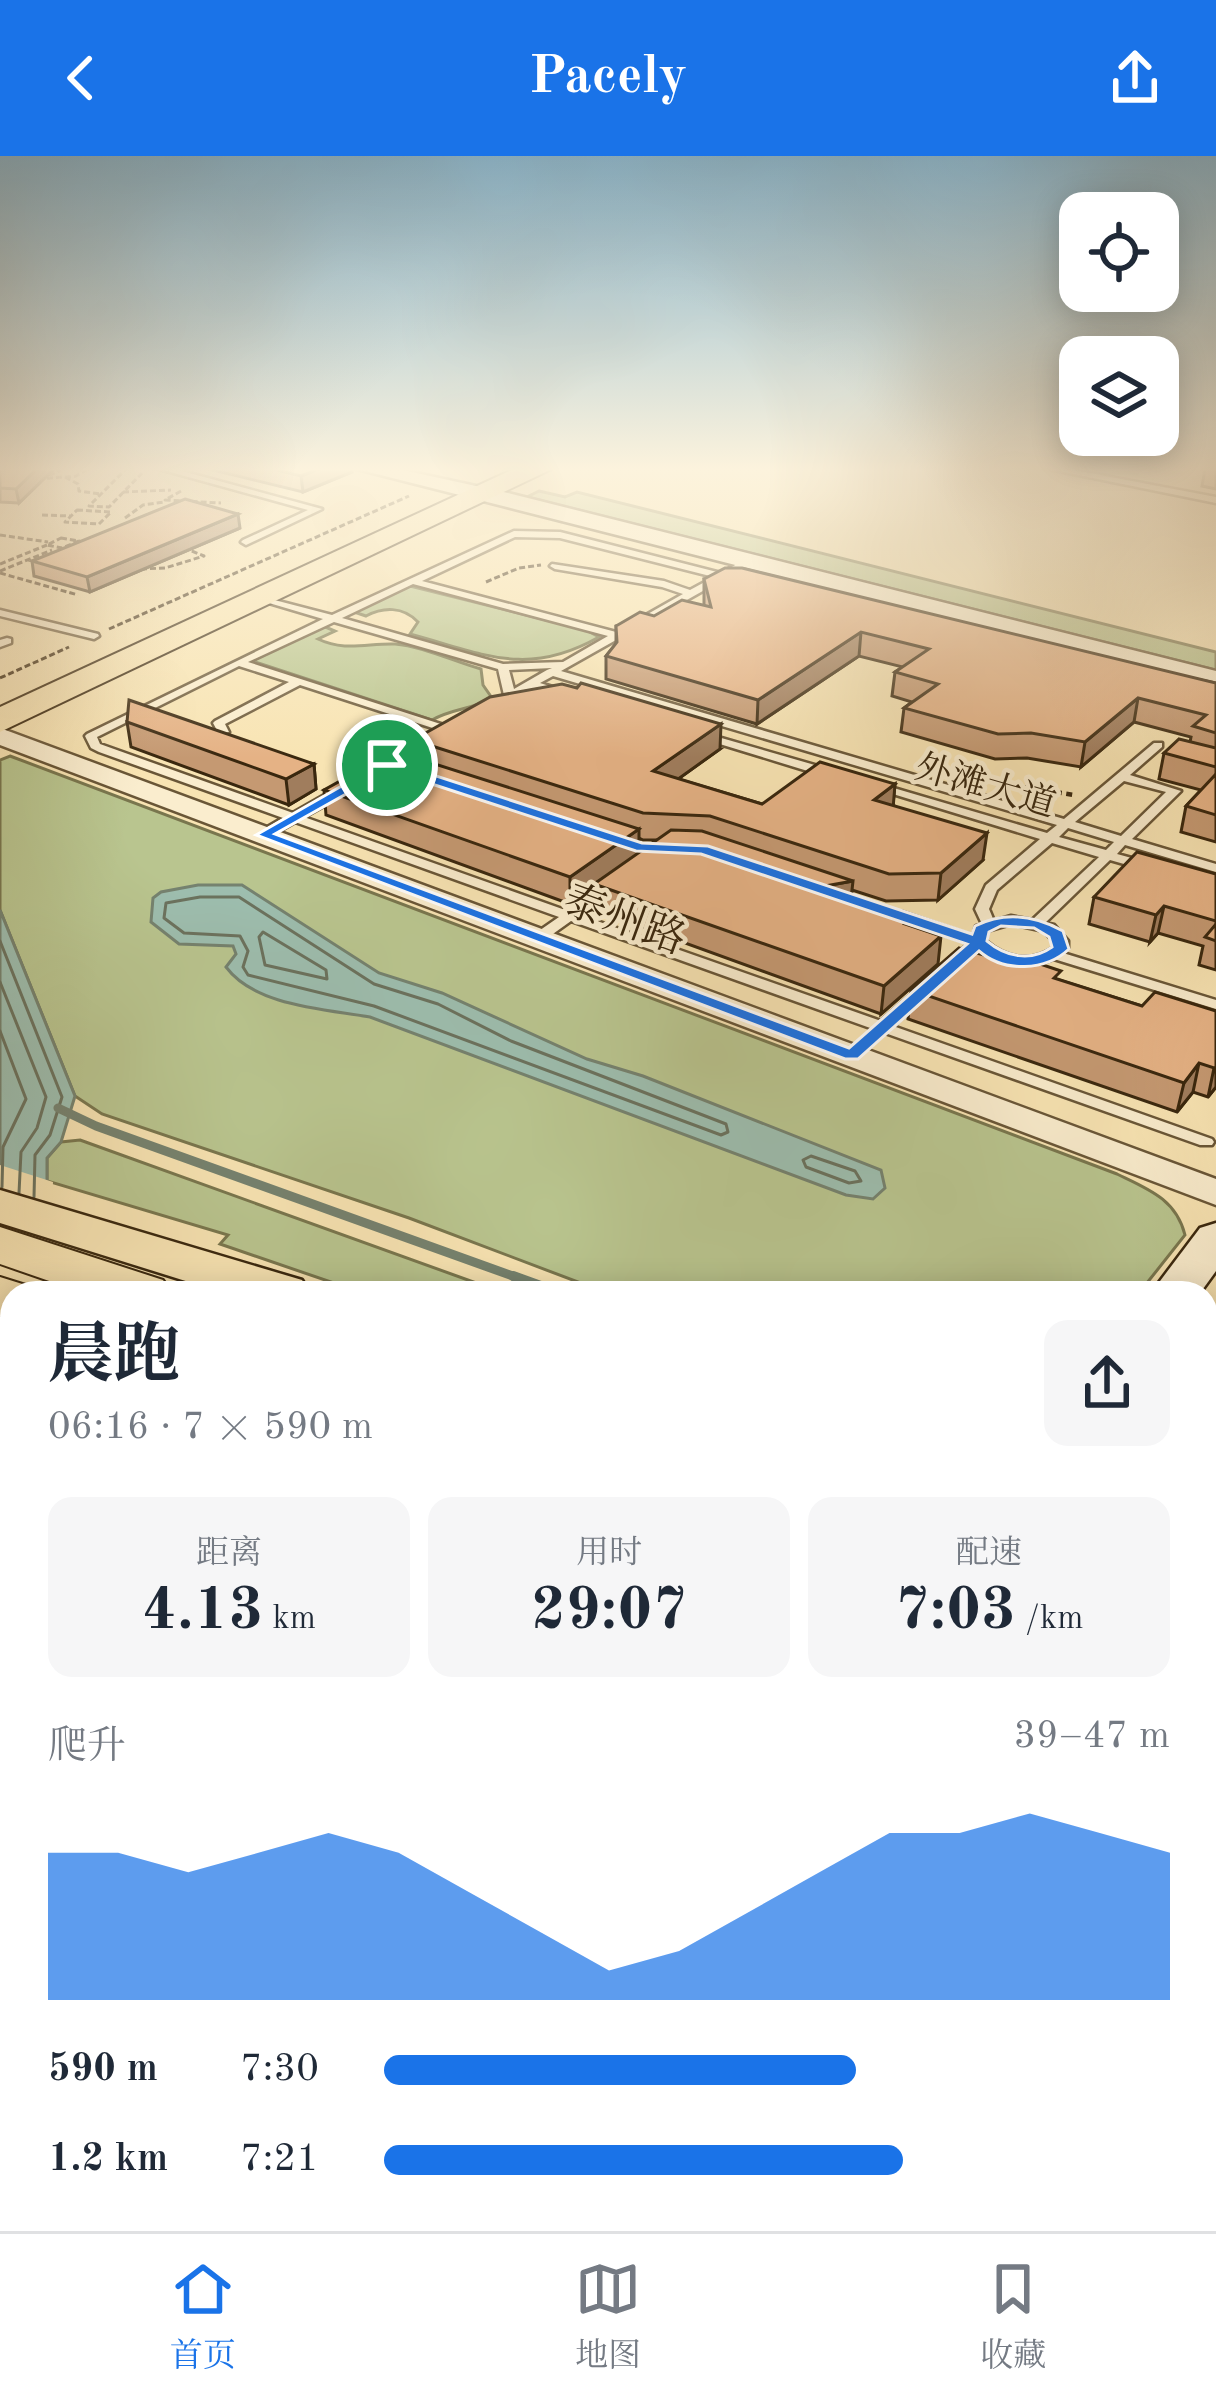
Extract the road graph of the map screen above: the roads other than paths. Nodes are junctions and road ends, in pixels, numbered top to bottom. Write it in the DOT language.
graph roads {
  1 [pos="298,564"];
  2 [pos="325,564"];
  3 [pos="449,564"];
  4 [pos="670,564"];
  5 [pos="722,564"];
  6 [pos="555,566"];
  7 [pos="747,571"];
  8 [pos="722,576"];
  9 [pos="412,581"];
  10 [pos="691,594"];
  11 [pos="263,598"];
  12 [pos="0,613"];
  13 [pos="332,618"];
  14 [pos="617,635"];
  15 [pos="94,636"];
  16 [pos="238,662"];
  17 [pos="566,664"];
  18 [pos="503,667"];
  19 [pos="551,673"];
  20 [pos="1216,679"];
  21 [pos="298,682"];
  22 [pos="530,684"];
  23 [pos="510,696"];
  24 [pos="573,697"];
  25 [pos="0,701"];
  26 [pos="490,707"];
  27 [pos="469,719"];
  28 [pos="0,721"];
  29 [pos="448,730"];
  30 [pos="224,732"];
  31 [pos="698,734"];
  32 [pos="0,736"];
  33 [pos="425,743"];
  34 [pos="1158,749"];
  35 [pos="834,774"];
  36 [pos="1121,776"];
  37 [pos="855,781"];
  38 [pos="346,788"];
  39 [pos="1066,824"];
  40 [pos="278,826"];
  41 [pos="1049,838"];
  42 [pos="1123,840"];
  43 [pos="1108,855"];
  44 [pos="1151,868"];
  45 [pos="1216,868"];
  46 [pos="627,875"];
  47 [pos="873,906"];
  48 [pos="569,916"];
  49 [pos="1037,923"];
  50 [pos="988,924"];
  51 [pos="538,938"];
  52 [pos="979,942"];
  53 [pos="1055,955"];
  54 [pos="1216,1005"];
  55 [pos="883,1027"];
  56 [pos="852,1055"];
  57 [pos="1206,1142"];
  58 [pos="1216,1193"];
  59 [pos="0,1206"];
  60 [pos="1216,1238"];
  61 [pos="0,1246"];
  62 [pos="106,1281"];
  63 [pos="248,1281"];
  64 [pos="1184,1281"];
  1 -- 25 [label="highway"];
  2 -- 11 [label="highway"];
  3 -- 9 [label="lane"];
  4 -- 8 [label="lane"];
  5 -- 7 [label="street"];
  6 -- 10 [label="lane"];
  7 -- 8 [label="lane"];
  7 -- 8 [label="lane"];
  7 -- 20 [label="street"];
  8 -- 10 [label="lane"];
  9 -- 13 [label="lane"];
  9 -- 14 [label="lane"];
  10 -- 14 [label="lane"];
  11 -- 13 [label="lane"];
  11 -- 28 [label="highway"];
  12 -- 15 [label="lane"];
  13 -- 16 [label="lane"];
  13 -- 18 [label="lane"];
  14 -- 17 [label="lane"];
  16 -- 21 [label="lane"];
  16 -- 40 [label="lane"];
  17 -- 18 [label="lane"];
  17 -- 19 [label="lane"];
  18 -- 23 [label="lane"];
  19 -- 22 [label="lane"];
  19 -- 39 [label="lane, 外滩大道"];
  21 -- 29 [label="lane"];
  21 -- 30 [label="lane"];
  22 -- 23 [label="lane"];
  22 -- 24 [label="lane"];
  23 -- 26 [label="lane"];
  27 -- 29 [label="lane"];
  29 -- 33 [label="lane"];
  31 -- 35 [label="lane"];
  32 -- 40 [label="street, 泰州路"];
  34 -- 36 [label="lane"];
  36 -- 39 [label="lane"];
  36 -- 42 [label="lane"];
  37 -- 41 [label="lane, 外滩大道"];
  38 -- 40 [label="lane"];
  39 -- 41 [label="lane"];
  39 -- 42 [label="lane, 外滩大道"];
  40 -- 48 [label="lane"];
  40 -- 51 [label="street, 泰州路"];
  41 -- 43 [label="lane, 外滩大道"];
  41 -- 50 [label="lane"];
  42 -- 43 [label="lane"];
  42 -- 45 [label="lane, 外滩大道"];
  43 -- 44 [label="lane, 外滩大道"];
  43 -- 49 [label="lane"];
  46 -- 48 [label="lane"];
  47 -- 52 [label="lane"];
  48 -- 51 [label="lane"];
  48 -- 55 [label="lane"];
  49 -- 50 [label="lane"];
  49 -- 53 [label="lane"];
  50 -- 52 [label="lane"];
  51 -- 56 [label="street, 泰州路"];
  52 -- 53 [label="lane"];
  52 -- 55 [label="lane"];
  53 -- 54 [label="lane"];
  55 -- 56 [label="lane"];
  55 -- 57 [label="lane"];
  56 -- 58 [label="street, 泰州路"];
  59 -- 63 [label="main road"];
  60 -- 64 [label="main road"];
  61 -- 62 [label="highway"];
}
